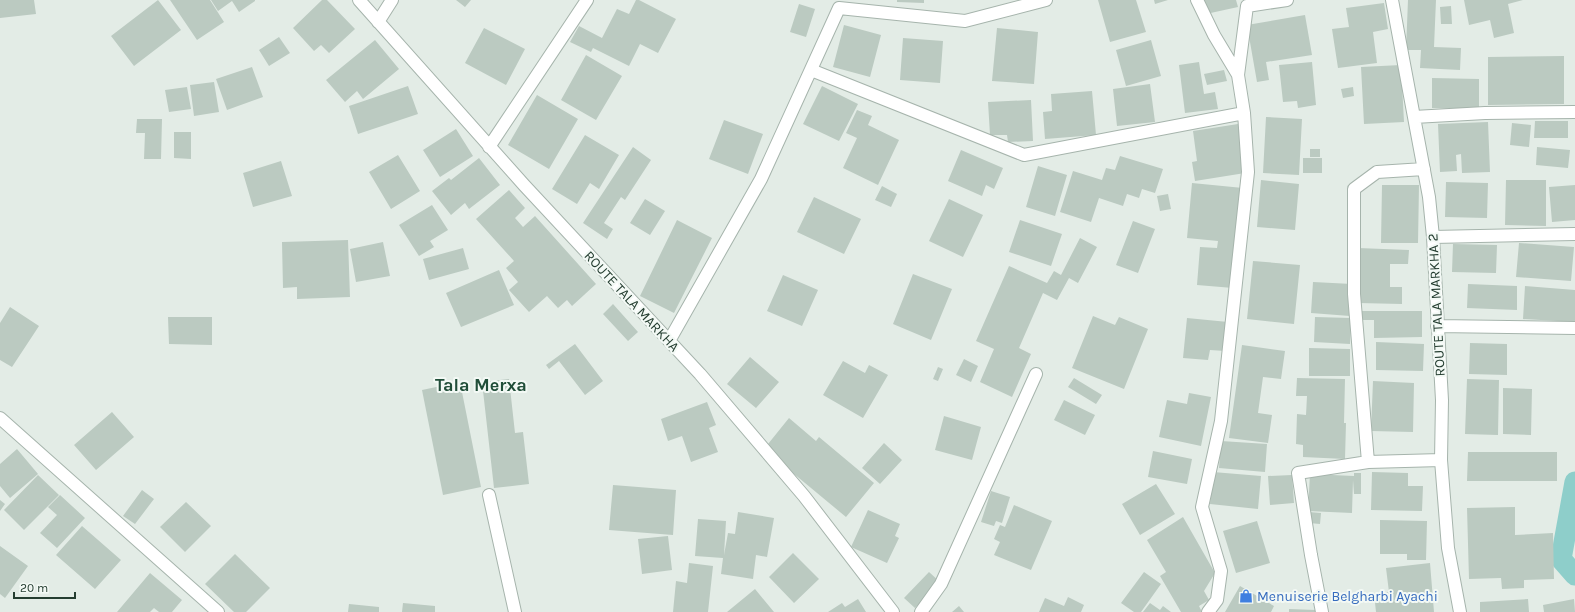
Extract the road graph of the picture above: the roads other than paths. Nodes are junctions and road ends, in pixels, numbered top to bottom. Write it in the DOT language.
graph roads {
  1 [pos="359,0"];
  2 [pos="392,0"];
  3 [pos="587,0"];
  4 [pos="1046,0"];
  5 [pos="1197,0"];
  6 [pos="1287,0"];
  7 [pos="1392,0"];
  8 [pos="378,22"];
  9 [pos="811,70"];
  10 [pos="1238,75"];
  11 [pos="1575,112"];
  12 [pos="1244,113"];
  13 [pos="1414,117"];
  14 [pos="489,147"];
  15 [pos="1424,169"];
  16 [pos="1575,234"];
  17 [pos="1433,237"];
  18 [pos="1437,326"];
  19 [pos="1575,328"];
  20 [pos="669,341"];
  21 [pos="1036,374"];
  22 [pos="0,418"];
  23 [pos="1441,460"];
  24 [pos="1368,462"];
  25 [pos="489,494"];
  26 [pos="218,612"];
  27 [pos="514,612"];
  28 [pos="894,612"];
  29 [pos="921,612"];
  30 [pos="1208,612"];
  31 [pos="1322,612"];
  32 [pos="1460,612"];
  1 -- 8 [label="street, ROUTE TALA MARKHA"];
  2 -- 8 [label="street"];
  3 -- 14 [label="street"];
  4 -- 9 [label="street"];
  5 -- 10 [label="street"];
  6 -- 10 [label="street"];
  7 -- 13 [label="street, ROUTE TALA MARKHA 2"];
  8 -- 14 [label="street, ROUTE TALA MARKHA"];
  9 -- 12 [label="street"];
  9 -- 20 [label="street"];
  10 -- 12 [label="street"];
  11 -- 13 [label="street"];
  12 -- 30 [label="street"];
  13 -- 15 [label="street, ROUTE TALA MARKHA 2"];
  14 -- 20 [label="street, ROUTE TALA MARKHA"];
  15 -- 17 [label="street, ROUTE TALA MARKHA 2"];
  15 -- 24 [label="street"];
  16 -- 17 [label="street"];
  17 -- 18 [label="street, ROUTE TALA MARKHA 2"];
  18 -- 19 [label="street"];
  18 -- 23 [label="street, ROUTE TALA MARKHA 2"];
  20 -- 28 [label="street, ROUTE TALA MARKHA"];
  21 -- 29 [label="street"];
  22 -- 26 [label="street"];
  23 -- 24 [label="street"];
  23 -- 32 [label="street, ROUTE TALA MARKHA 2"];
  24 -- 31 [label="street"];
  25 -- 27 [label="street"];
}
